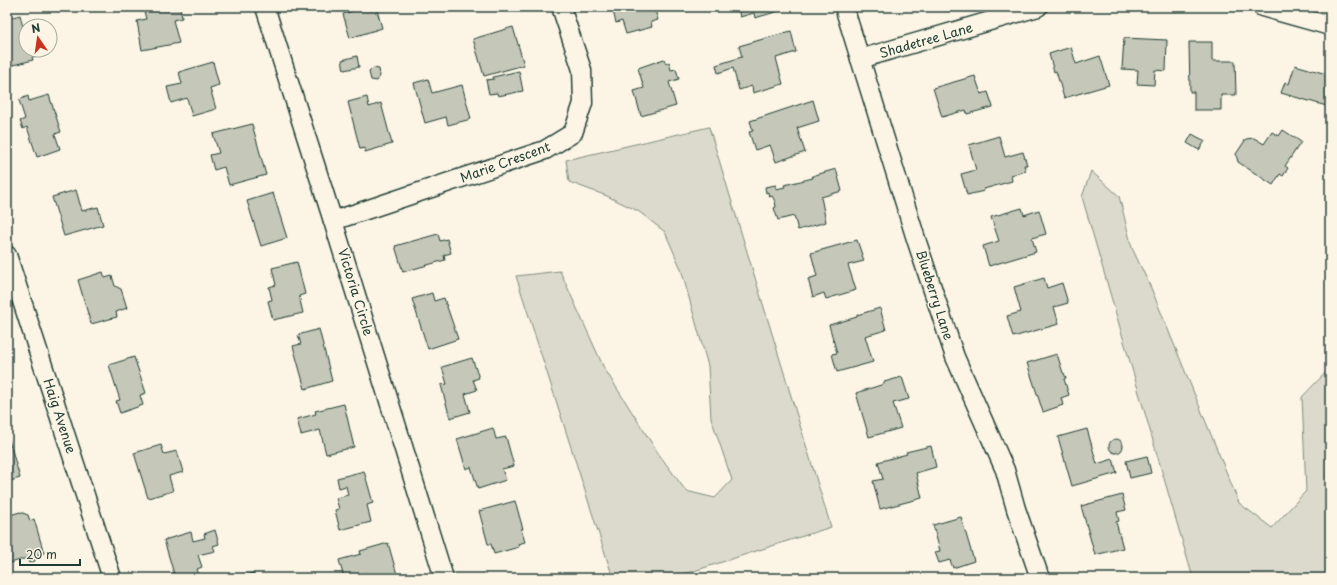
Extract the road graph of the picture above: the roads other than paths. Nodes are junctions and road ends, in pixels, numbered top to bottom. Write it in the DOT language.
graph roads {
  1 [pos="265,7"];
  2 [pos="561,7"];
  3 [pos="844,7"];
  4 [pos="1038,7"];
  5 [pos="1262,7"];
  6 [pos="1330,26"];
  7 [pos="860,59"];
  8 [pos="334,221"];
  9 [pos="7,255"];
  10 [pos="112,578"];
  11 [pos="444,578"];
  12 [pos="1040,578"];
  1 -- 8 [label="street, Victoria Circle"];
  2 -- 8 [label="street, Marie Crescent"];
  3 -- 7 [label="street, Blueberry Lane"];
  4 -- 7 [label="street, Shadetree Lane"];
  5 -- 6 [label="street"];
  7 -- 12 [label="street, Blueberry Lane"];
  8 -- 11 [label="street, Victoria Circle"];
  9 -- 10 [label="street, Haig Avenue"];
}
